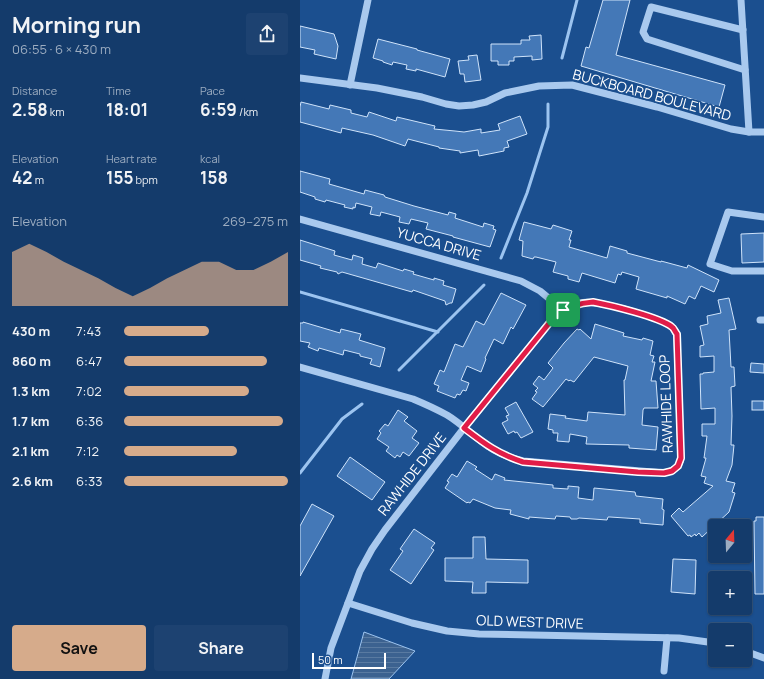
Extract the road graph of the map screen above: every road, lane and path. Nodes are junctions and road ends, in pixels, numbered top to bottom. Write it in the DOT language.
graph roads {
  1 [pos="368,0"];
  2 [pos="741,0"];
  3 [pos="743,30"];
  4 [pos="745,70"];
  5 [pos="300,78"];
  6 [pos="350,85"];
  7 [pos="749,132"];
  8 [pos="764,132"];
  9 [pos="764,217"];
  10 [pos="300,218"];
  11 [pos="764,271"];
  12 [pos="563,310"];
  13 [pos="300,367"];
  14 [pos="464,428"];
  15 [pos="348,603"];
  16 [pos="666,638"];
  17 [pos="708,642"];
  18 [pos="752,654"];
  19 [pos="764,658"];
  20 [pos="664,671"];
  21 [pos="326,679"];
  1 -- 6 [label="street"];
  2 -- 3 [label="street"];
  3 -- 4 [label="street"];
  3 -- 4 [label="street"];
  4 -- 7 [label="street"];
  5 -- 6 [label="street, BUCKBOARD BOULEVARD"];
  6 -- 7 [label="street, BUCKBOARD BOULEVARD"];
  7 -- 8 [label="street, BUCKBOARD BOULEVARD"];
  9 -- 11 [label="street"];
  10 -- 12 [label="street, YUCCA DRIVE"];
  12 -- 14 [label="street, RAWHIDE DRIVE"];
  12 -- 14 [label="street, RAWHIDE LOOP"];
  13 -- 14 [label="street"];
  14 -- 15 [label="street, RAWHIDE DRIVE"];
  15 -- 16 [label="street, OLD WEST DRIVE"];
  15 -- 21 [label="street, RAWHIDE DRIVE"];
  16 -- 17 [label="street, OLD WEST DRIVE"];
  16 -- 20 [label="street"];
  18 -- 19 [label="street"];
}
